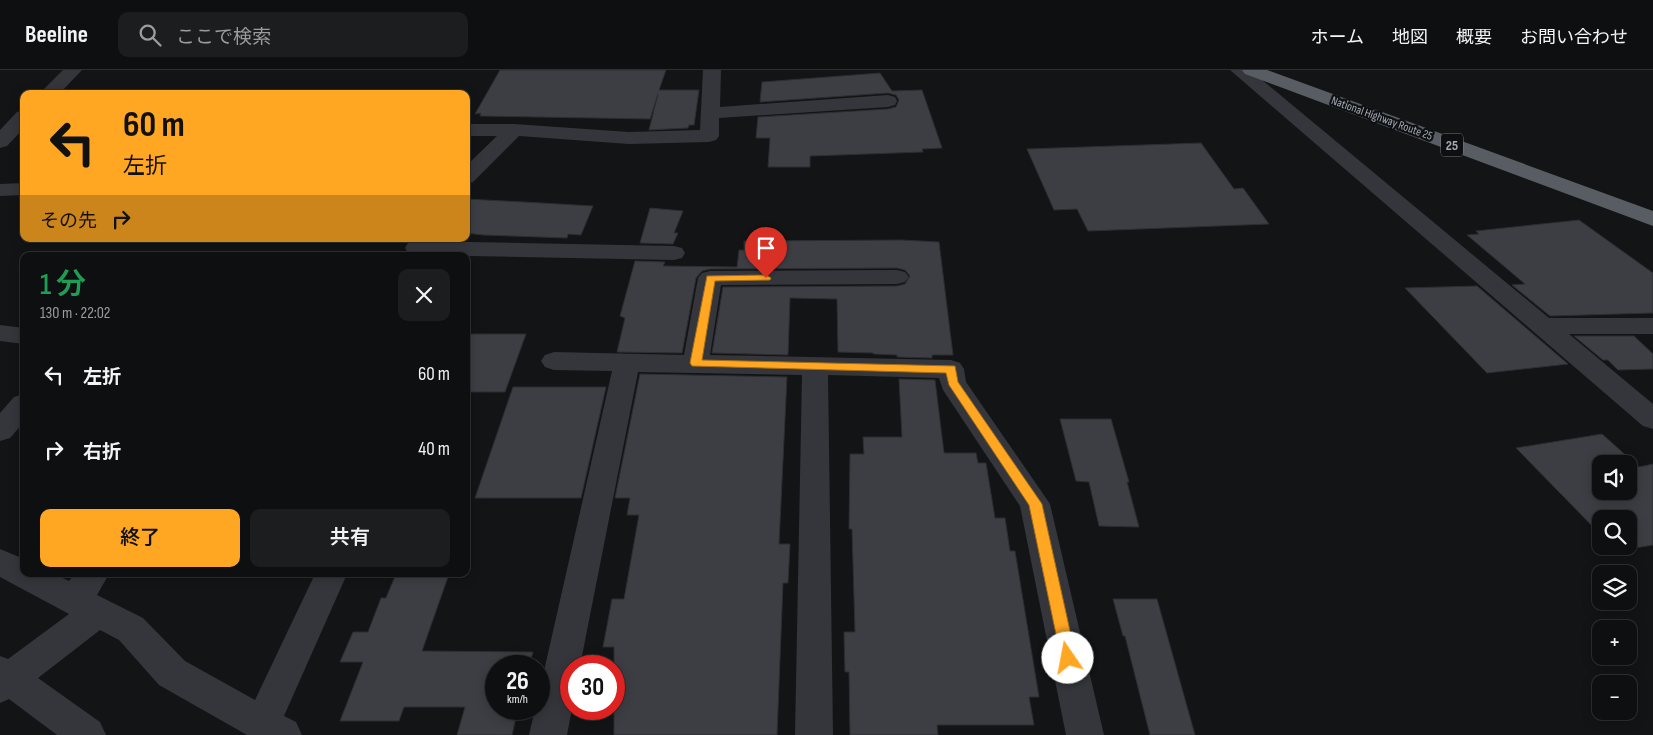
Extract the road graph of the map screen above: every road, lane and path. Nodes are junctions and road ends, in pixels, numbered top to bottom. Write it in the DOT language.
graph roads {
  1 [pos="73,70"];
  2 [pos="712,70"];
  3 [pos="1239,70"];
  4 [pos="1252,70"];
  5 [pos="52,90"];
  6 [pos="888,101"];
  7 [pos="709,113"];
  8 [pos="20,120"];
  9 [pos="470,130"];
  10 [pos="514,130"];
  11 [pos="0,142"];
  12 [pos="470,174"];
  13 [pos="20,189"];
  14 [pos="0,190"];
  15 [pos="1653,219"];
  16 [pos="416,248"];
  17 [pos="674,253"];
  18 [pos="896,278"];
  19 [pos="1544,326"];
  20 [pos="1653,326"];
  21 [pos="0,334"];
  22 [pos="20,336"];
  23 [pos="554,361"];
  24 [pos="627,362"];
  25 [pos="696,363"];
  26 [pos="816,366"];
  27 [pos="20,408"];
  28 [pos="1653,419"];
  29 [pos="0,431"];
  30 [pos="0,562"];
  31 [pos="20,569"];
  32 [pos="40,577"];
  33 [pos="330,577"];
  34 [pos="89,595"];
  35 [pos="3,679"];
  36 [pos="273,728"];
  37 [pos="87,735"];
  38 [pos="548,735"];
  39 [pos="814,735"];
  40 [pos="1085,735"];
  1 -- 5 [label="street"];
  2 -- 7 [label="street"];
  3 -- 19 [label="street"];
  4 -- 15 [label="highway, National Highway Route 25 / 25"];
  6 -- 7 [label="street"];
  7 -- 10 [label="street"];
  8 -- 11 [label="street"];
  9 -- 10 [label="street"];
  10 -- 12 [label="street"];
  13 -- 14 [label="street"];
  16 -- 17 [label="street"];
  18 -- 25 [label="street"];
  19 -- 20 [label="street"];
  19 -- 28 [label="street"];
  21 -- 22 [label="street"];
  23 -- 24 [label="street"];
  24 -- 25 [label="street"];
  24 -- 38 [label="street"];
  25 -- 26 [label="street"];
  26 -- 39 [label="street"];
  26 -- 40 [label="street"];
  27 -- 29 [label="street"];
  30 -- 31 [label="street"];
  32 -- 34 [label="street"];
  33 -- 36 [label="street"];
  34 -- 35 [label="street"];
  34 -- 36 [label="street"];
  35 -- 37 [label="street"];
}
